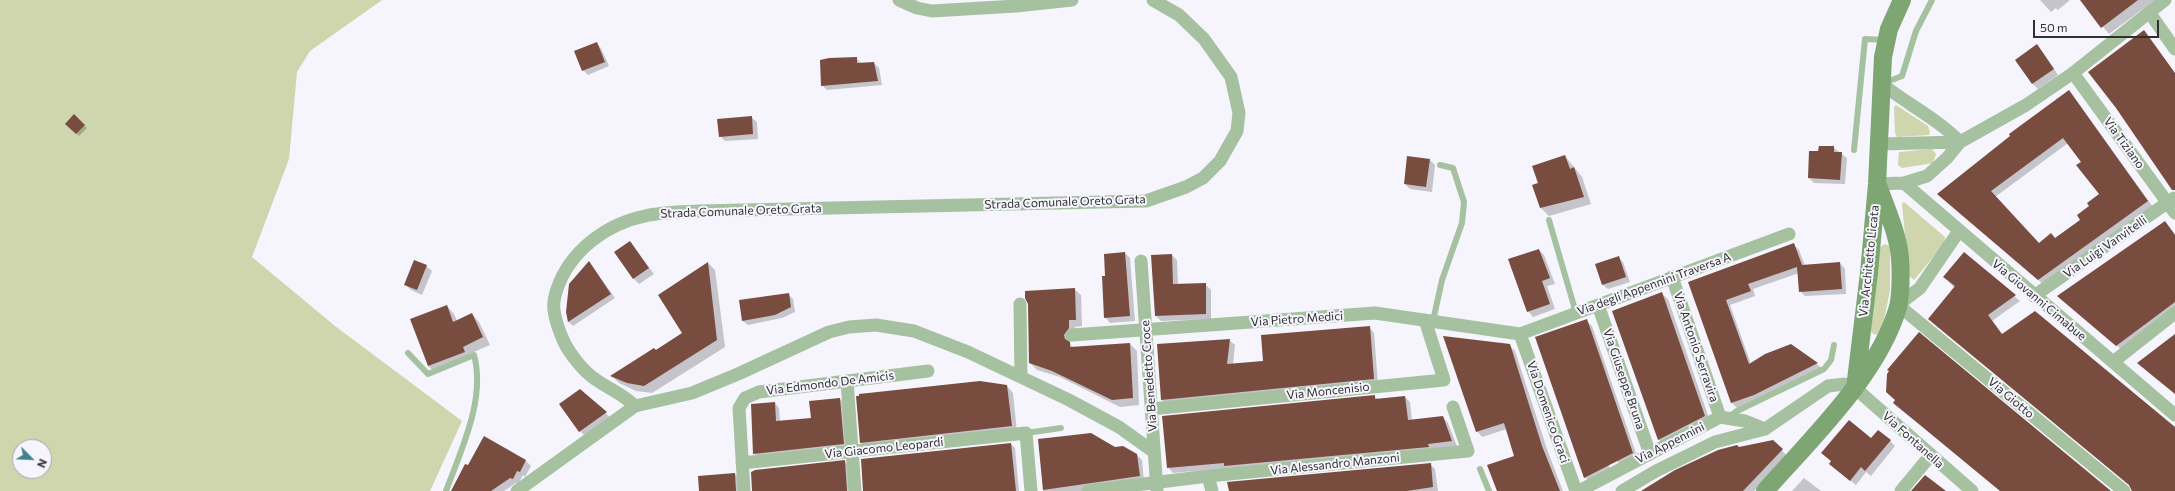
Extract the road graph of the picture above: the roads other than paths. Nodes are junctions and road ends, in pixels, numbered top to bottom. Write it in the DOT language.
graph roads {
  1 [pos="899,0"];
  2 [pos="1072,0"];
  3 [pos="1153,0"];
  4 [pos="1902,0"];
  5 [pos="1932,0"];
  6 [pos="2165,0"];
  7 [pos="2149,12"];
  8 [pos="1886,41"];
  9 [pos="2175,49"];
  10 [pos="2073,73"];
  11 [pos="1882,84"];
  12 [pos="1960,142"];
  13 [pos="1880,144"];
  14 [pos="1854,150"];
  15 [pos="1440,165"];
  16 [pos="1904,183"];
  17 [pos="1877,184"];
  18 [pos="2173,204"];
  19 [pos="1549,220"];
  20 [pos="1959,231"];
  21 [pos="1789,234"];
  22 [pos="1141,262"];
  23 [pos="1672,277"];
  24 [pos="2034,296"];
  25 [pos="1020,304"];
  26 [pos="1598,305"];
  27 [pos="1898,305"];
  28 [pos="1576,313"];
  29 [pos="2175,313"];
  30 [pos="1429,321"];
  31 [pos="1146,331"];
  32 [pos="1520,334"];
  33 [pos="1072,335"];
  34 [pos="1834,345"];
  35 [pos="408,353"];
  36 [pos="2113,362"];
  37 [pos="928,371"];
  38 [pos="1021,377"];
  39 [pos="846,382"];
  40 [pos="1855,388"];
  41 [pos="635,406"];
  42 [pos="1453,407"];
  43 [pos="1151,409"];
  44 [pos="2175,415"];
  45 [pos="1724,418"];
  46 [pos="1061,428"];
  47 [pos="1765,429"];
  48 [pos="1026,433"];
  49 [pos="852,451"];
  50 [pos="1154,452"];
  51 [pos="1650,454"];
  52 [pos="1930,456"];
  53 [pos="742,463"];
  54 [pos="1480,469"];
  55 [pos="1208,476"];
  56 [pos="528,486"];
  57 [pos="1156,487"];
  58 [pos="1630,489"];
  59 [pos="446,491"];
  60 [pos="516,491"];
  61 [pos="744,491"];
  62 [pos="855,491"];
  63 [pos="1031,491"];
  64 [pos="1088,491"];
  65 [pos="1212,491"];
  66 [pos="1489,491"];
  67 [pos="1578,491"];
  68 [pos="1765,491"];
  69 [pos="1901,491"];
  70 [pos="1972,491"];
  71 [pos="2124,491"];
  1 -- 2 [label="street"];
  3 -- 41 [label="street, Strada Comunale Oreto Grata"];
  4 -- 8 [label="street, Via Architetto Licata"];
  5 -- 11 [label="lane"];
  6 -- 7 [label="street"];
  7 -- 9 [label="street"];
  7 -- 10 [label="street"];
  8 -- 11 [label="street, Via Architetto Licata"];
  8 -- 14 [label="lane"];
  10 -- 12 [label="street"];
  10 -- 18 [label="street, Via Tiziano"];
  11 -- 12 [label="street"];
  11 -- 13 [label="street, Via Architetto Licata"];
  12 -- 13 [label="street"];
  12 -- 16 [label="street"];
  13 -- 17 [label="street, Via Architetto Licata"];
  15 -- 30 [label="lane"];
  16 -- 17 [label="street"];
  16 -- 20 [label="street, Via Giovanni Cimabue"];
  17 -- 27 [label="street"];
  17 -- 40 [label="street, Via Architetto Licata"];
  18 -- 24 [label="street, Via Luigi Vanvitelli"];
  19 -- 28 [label="lane"];
  20 -- 24 [label="street, Via Giovanni Cimabue"];
  20 -- 27 [label="street"];
  21 -- 23 [label="street, Via degli Appennini Traversa A"];
  22 -- 31 [label="street, Via Benedetto Croce"];
  23 -- 26 [label="street, Via degli Appennini Traversa A"];
  23 -- 45 [label="street, Via Antonio Serravira"];
  24 -- 36 [label="street, Via Giovanni Cimabue"];
  25 -- 38 [label="street"];
  26 -- 28 [label="street, Via degli Appennini Traversa A"];
  26 -- 51 [label="street, Via Giuseppe Bruna"];
  27 -- 40 [label="street"];
  27 -- 71 [label="street, Via Giotto"];
  28 -- 32 [label="street, Via degli Appennini Traversa A"];
  29 -- 36 [label="street"];
  30 -- 31 [label="street, Via Pietro Medici"];
  30 -- 32 [label="street, Via Pietro Medici"];
  30 -- 43 [label="street, Via Moncenisio"];
  31 -- 33 [label="street, Via Pietro Medici"];
  31 -- 43 [label="street, Via Benedetto Croce"];
  32 -- 67 [label="street, Via Domenico Graci"];
  34 -- 45 [label="lane"];
  35 -- 59 [label="lane"];
  36 -- 44 [label="street, Via Giovanni Cimabue"];
  37 -- 39 [label="street, Via Edmondo De Amicis"];
  38 -- 41 [label="street"];
  38 -- 50 [label="street"];
  39 -- 49 [label="street"];
  39 -- 53 [label="street, Via Edmondo De Amicis"];
  40 -- 47 [label="street, Via Appennini"];
  40 -- 52 [label="street, Via Fontanella"];
  40 -- 68 [label="street"];
  41 -- 56 [label="street"];
  42 -- 55 [label="street, Via Alessandro Manzoni"];
  43 -- 50 [label="street, Via Benedetto Croce"];
  45 -- 47 [label="street"];
  45 -- 51 [label="street, Via Appennini"];
  46 -- 48 [label="lane"];
  47 -- 58 [label="street, Via Appennini"];
  48 -- 49 [label="street, Via Giacomo Leopardi"];
  48 -- 63 [label="street"];
  49 -- 53 [label="street, Via Giacomo Leopardi"];
  49 -- 62 [label="street"];
  50 -- 57 [label="street, Via Benedetto Croce"];
  51 -- 67 [label="street, Via Appennini"];
  52 -- 69 [label="street"];
  52 -- 70 [label="street, Via Fontanella"];
  53 -- 61 [label="street"];
  54 -- 66 [label="lane"];
  55 -- 57 [label="street, Via Alessandro Manzoni"];
  55 -- 65 [label="street"];
  56 -- 60 [label="street"];
  57 -- 64 [label="street, Via Alessandro Manzoni"];
}
